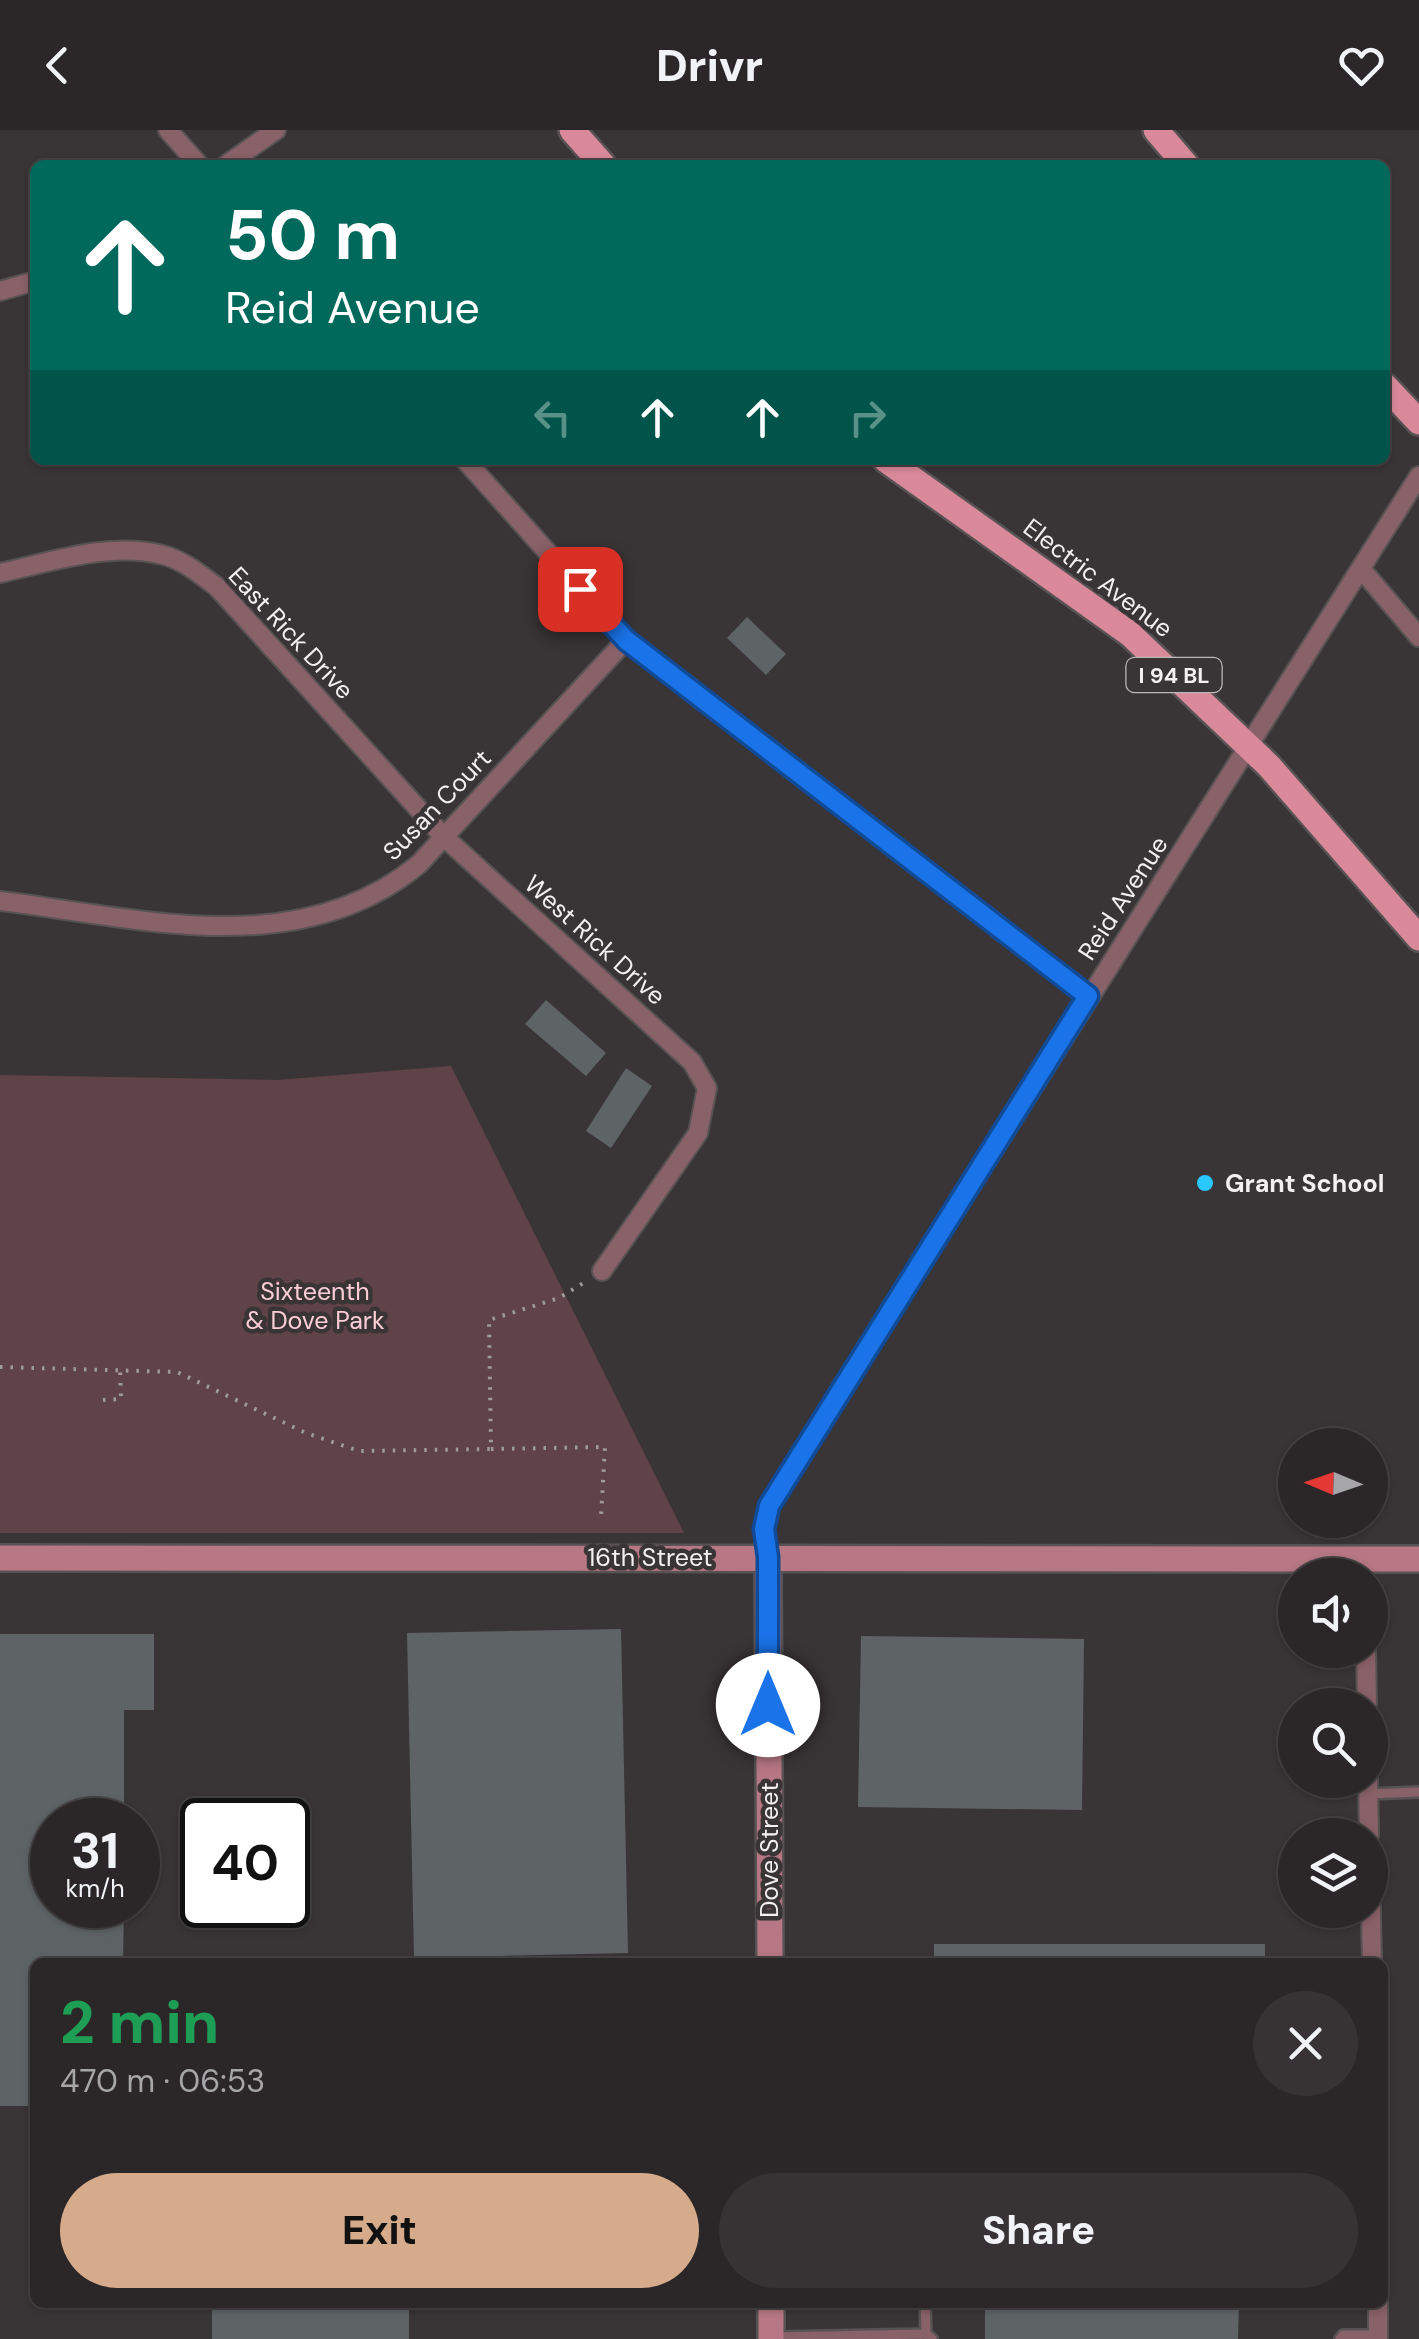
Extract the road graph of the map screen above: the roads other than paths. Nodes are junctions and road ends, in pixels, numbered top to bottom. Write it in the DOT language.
graph roads {
  1 [pos="168,130"];
  2 [pos="276,130"];
  3 [pos="572,130"];
  4 [pos="1156,130"];
  5 [pos="195,160"];
  6 [pos="233,160"];
  7 [pos="599,160"];
  8 [pos="1182,160"];
  9 [pos="30,282"];
  10 [pos="0,291"];
  11 [pos="1390,391"];
  12 [pos="1419,422"];
  13 [pos="469,465"];
  14 [pos="893,465"];
  15 [pos="1419,476"];
  16 [pos="1362,570"];
  17 [pos="0,573"];
  18 [pos="1419,637"];
  19 [pos="626,640"];
  20 [pos="1249,746"];
  21 [pos="443,836"];
  22 [pos="0,901"];
  23 [pos="1419,938"];
  24 [pos="1088,996"];
  25 [pos="602,1271"];
  26 [pos="768,1557"];
  27 [pos="0,1558"];
  28 [pos="1419,1560"];
  29 [pos="1388,1564"];
  30 [pos="1278,1566"];
  31 [pos="1388,1789"];
  32 [pos="1419,1792"];
  33 [pos="1371,1928"];
  34 [pos="770,1958"];
  35 [pos="1372,1958"];
  36 [pos="771,2308"];
  37 [pos="927,2308"];
  38 [pos="1378,2308"];
  39 [pos="929,2336"];
  40 [pos="1378,2337"];
  41 [pos="771,2338"];
  42 [pos="1340,2339"];
  1 -- 5 [label="street"];
  2 -- 6 [label="street"];
  3 -- 7 [label="main road"];
  4 -- 8 [label="main road"];
  9 -- 10 [label="street"];
  11 -- 12 [label="main road"];
  13 -- 19 [label="street"];
  14 -- 20 [label="main road, Electric Avenue / I 94 BL"];
  15 -- 16 [label="street, Reid Avenue"];
  16 -- 18 [label="street"];
  16 -- 20 [label="street, Reid Avenue"];
  17 -- 21 [label="street, East Rick Drive"];
  19 -- 21 [label="street, Susan Court"];
  19 -- 24 [label="street"];
  20 -- 23 [label="main road, Electric Avenue / I 94 BL"];
  20 -- 24 [label="street, Reid Avenue"];
  21 -- 22 [label="street, Susan Court"];
  21 -- 25 [label="street, West Rick Drive"];
  24 -- 26 [label="street, Reid Avenue"];
  26 -- 27 [label="street, 16th Street"];
  26 -- 30 [label="street, 16th Street"];
  26 -- 34 [label="street, Dove Street"];
  28 -- 29 [label="street, 16th Street"];
  31 -- 32 [label="lane"];
  33 -- 35 [label="street"];
  36 -- 41 [label="street"];
  37 -- 39 [label="lane"];
  38 -- 40 [label="street"];
  39 -- 41 [label="lane"];
  40 -- 42 [label="lane"];
}
